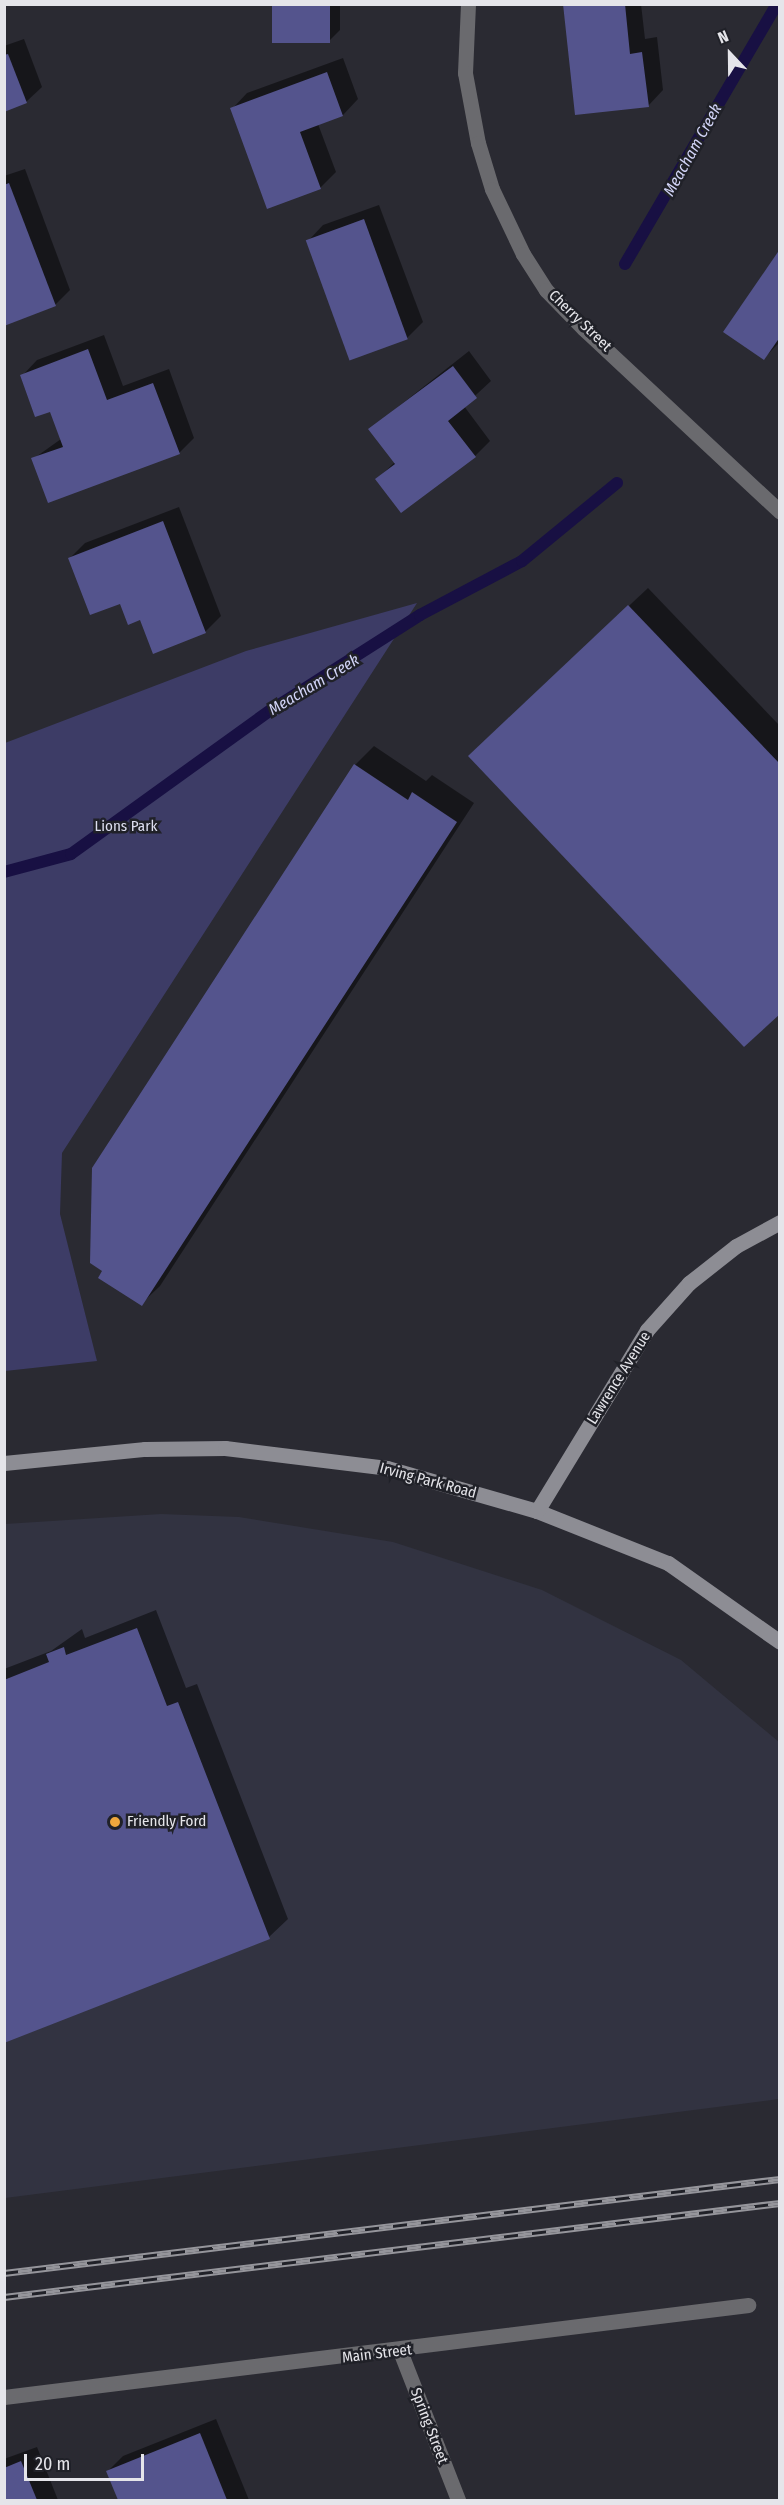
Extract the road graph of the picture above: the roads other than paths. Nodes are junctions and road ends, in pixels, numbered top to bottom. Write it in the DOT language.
graph roads {
  1 [pos="468,4"];
  2 [pos="780,512"];
  3 [pos="780,1222"];
  4 [pos="4,1463"];
  5 [pos="537,1511"];
  6 [pos="780,1642"];
  7 [pos="748,2305"];
  8 [pos="400,2351"];
  9 [pos="4,2397"];
  10 [pos="458,2500"];
  1 -- 2 [label="street, Cherry Street"];
  3 -- 5 [label="main road, Lawrence Avenue"];
  4 -- 5 [label="main road, Irving Park Road"];
  5 -- 6 [label="main road, Irving Park Road"];
  7 -- 8 [label="street, Main Street"];
  8 -- 9 [label="street, Main Street"];
  8 -- 10 [label="street, Spring Street"];
}
